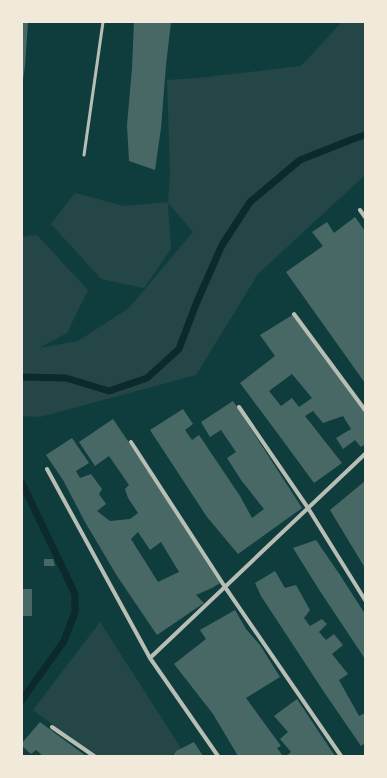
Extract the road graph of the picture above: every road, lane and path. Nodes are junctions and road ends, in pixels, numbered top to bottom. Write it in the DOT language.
graph roads {
  1 [pos="103,22"];
  2 [pos="84,155"];
  3 [pos="360,210"];
  4 [pos="365,217"];
  5 [pos="294,314"];
  6 [pos="239,407"];
  7 [pos="365,410"];
  8 [pos="130,442"];
  9 [pos="365,454"];
  10 [pos="48,469"];
  11 [pos="308,508"];
  12 [pos="225,586"];
  13 [pos="365,600"];
  14 [pos="150,658"];
  15 [pos="52,727"];
  16 [pos="94,756"];
  17 [pos="218,756"];
  18 [pos="341,756"];
  1 -- 2 [label="lane"];
  3 -- 4 [label="street"];
  5 -- 7 [label="street"];
  6 -- 11 [label="street"];
  8 -- 12 [label="street"];
  9 -- 11 [label="street"];
  10 -- 14 [label="street"];
  11 -- 12 [label="street"];
  11 -- 13 [label="street"];
  12 -- 14 [label="street"];
  12 -- 18 [label="street"];
  14 -- 17 [label="street"];
  15 -- 16 [label="street"];
}
